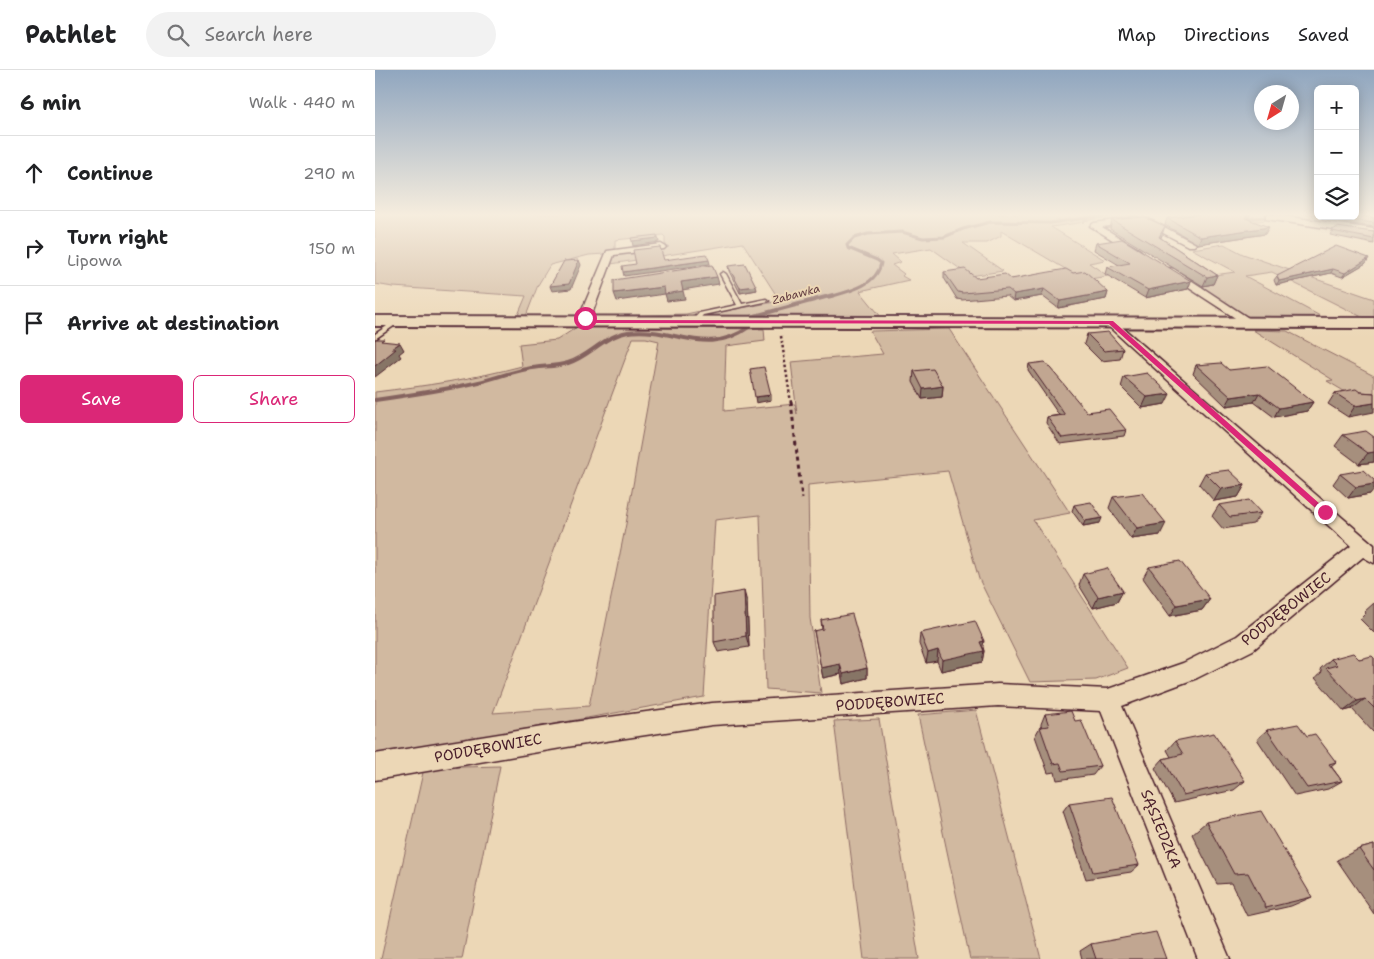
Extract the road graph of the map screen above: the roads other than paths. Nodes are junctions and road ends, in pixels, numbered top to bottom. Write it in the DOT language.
graph roads {
  1 [pos="608,255"];
  2 [pos="1159,264"];
  3 [pos="723,274"];
  4 [pos="766,301"];
  5 [pos="740,306"];
  6 [pos="375,321"];
  7 [pos="398,321"];
  8 [pos="583,322"];
  9 [pos="694,322"];
  10 [pos="1111,322"];
  11 [pos="1250,323"];
  12 [pos="1374,323"];
  13 [pos="375,337"];
  14 [pos="1369,551"];
  15 [pos="1108,700"];
  16 [pos="375,767"];
  17 [pos="1214,959"];
  1 -- 8 [label="street"];
  2 -- 11 [label="street"];
  3 -- 5 [label="lane"];
  4 -- 5 [label="lane"];
  5 -- 9 [label="lane"];
  6 -- 7 [label="main road"];
  7 -- 8 [label="main road"];
  7 -- 13 [label="lane"];
  8 -- 9 [label="main road"];
  9 -- 10 [label="main road"];
  10 -- 11 [label="main road"];
  10 -- 14 [label="street"];
  11 -- 12 [label="main road"];
  14 -- 15 [label="street, PODDĘBOWIEC"];
  15 -- 16 [label="street, PODDĘBOWIEC"];
  15 -- 17 [label="street, SĄSIEDZKA"];
}
